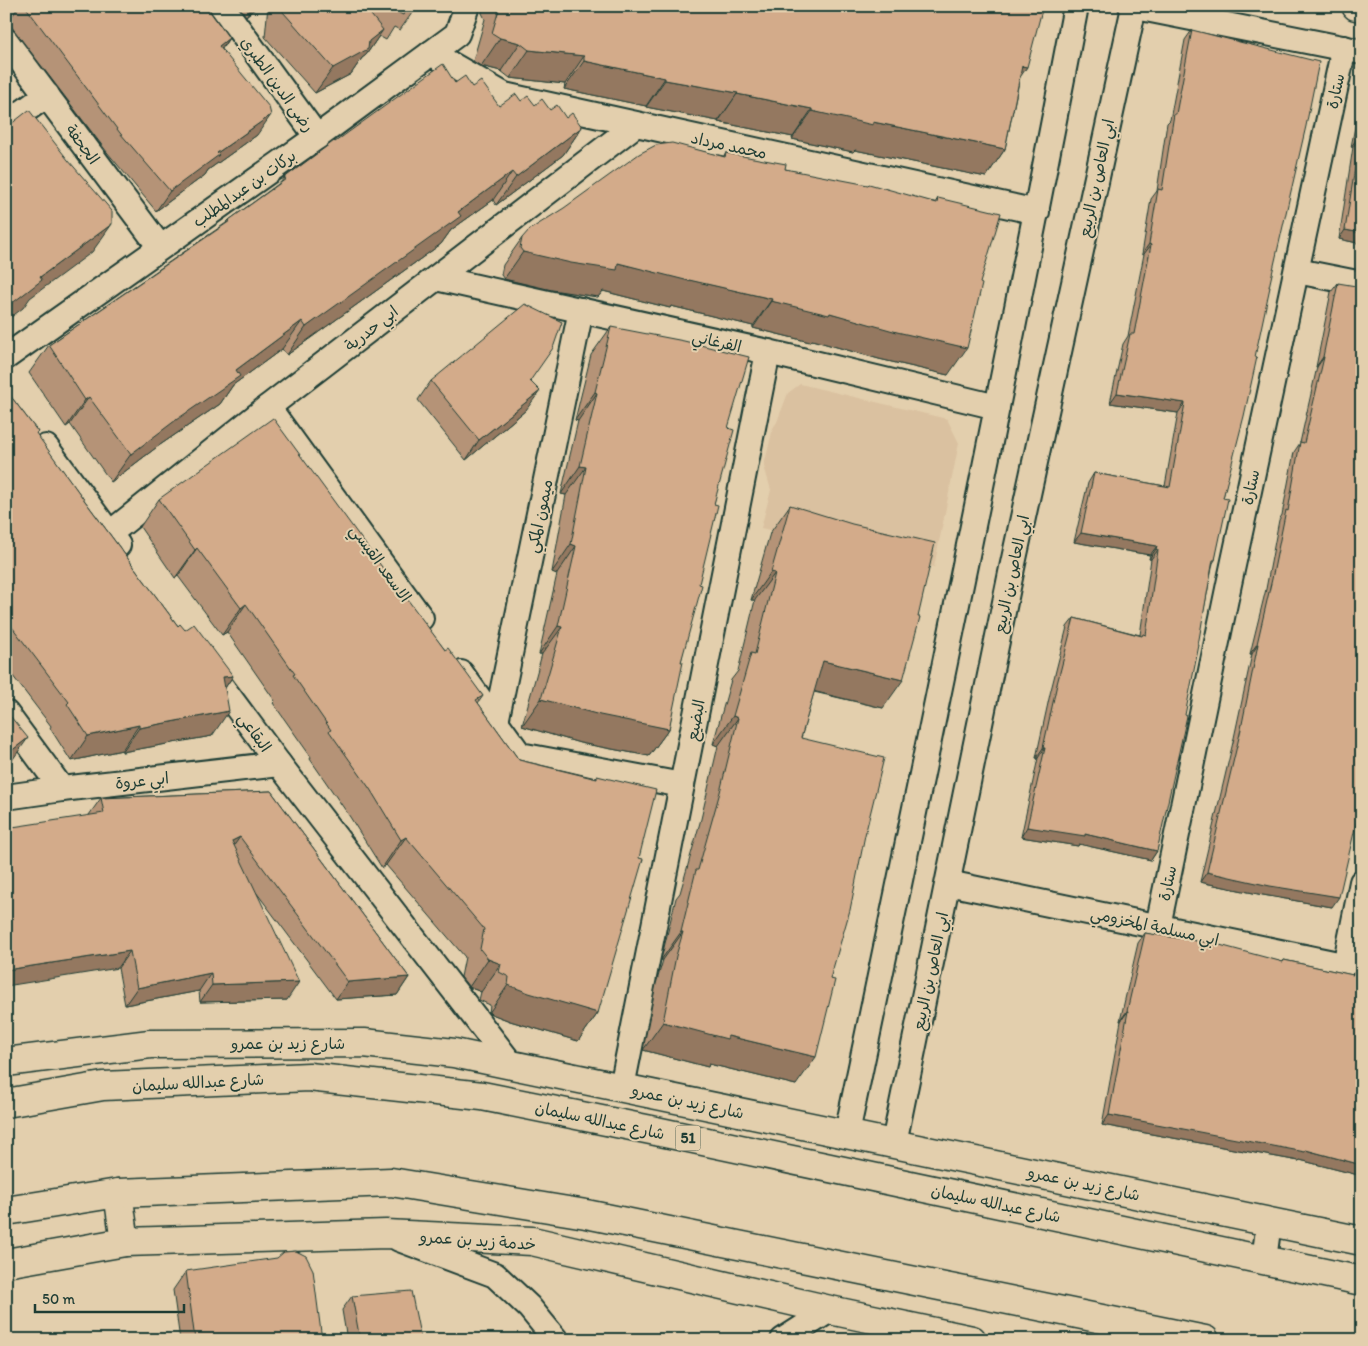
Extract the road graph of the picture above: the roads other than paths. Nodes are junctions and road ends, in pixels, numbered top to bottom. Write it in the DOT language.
graph roads {
  1 [pos="222,6"];
  2 [pos="467,6"];
  3 [pos="1076,6"];
  4 [pos="1132,6"];
  5 [pos="1356,6"];
  6 [pos="1362,7"];
  7 [pos="6,41"];
  8 [pos="1353,50"];
  9 [pos="430,53"];
  10 [pos="47,95"];
  11 [pos="6,124"];
  12 [pos="635,125"];
  13 [pos="317,137"];
  14 [pos="1036,212"];
  15 [pos="160,247"];
  16 [pos="1297,271"];
  17 [pos="436,278"];
  18 [pos="1362,284"];
  19 [pos="581,310"];
  20 [pos="768,352"];
  21 [pos="6,357"];
  22 [pos="268,407"];
  23 [pos="997,407"];
  24 [pos="35,433"];
  25 [pos="109,534"];
  26 [pos="133,566"];
  27 [pos="432,633"];
  28 [pos="197,653"];
  29 [pos="450,657"];
  30 [pos="6,713"];
  31 [pos="496,722"];
  32 [pos="279,764"];
  33 [pos="682,785"];
  34 [pos="62,789"];
  35 [pos="6,797"];
  36 [pos="948,882"];
  37 [pos="1362,882"];
  38 [pos="1158,926"];
  39 [pos="1353,967"];
  40 [pos="97,1050"];
  41 [pos="6,1062"];
  42 [pos="511,1064"];
  43 [pos="104,1086"];
  44 [pos="622,1087"];
  45 [pos="6,1103"];
  46 [pos="846,1133"];
  47 [pos="894,1143"];
  48 [pos="118,1193"];
  49 [pos="6,1211"];
  50 [pos="1269,1222"];
  51 [pos="386,1234"];
  52 [pos="1362,1241"];
  53 [pos="124,1242"];
  54 [pos="1264,1260"];
  55 [pos="6,1263"];
  56 [pos="1362,1281"];
  57 [pos="830,1310"];
  58 [pos="556,1340"];
  59 [pos="783,1340"];
  60 [pos="972,1340"];
  61 [pos="1205,1340"];
  1 -- 13 [label="street, رضى الدين الطبري"];
  2 -- 9 [label="street, بركات بن عبدالمطلب"];
  3 -- 14 [label="street"];
  4 -- 8 [label="street"];
  4 -- 36 [label="street, ابي العاص بن الربيع"];
  5 -- 6 [label="main road"];
  7 -- 10 [label="street, الجحفة"];
  8 -- 16 [label="street, ستارة"];
  9 -- 12 [label="street, محمد مرداد"];
  9 -- 13 [label="street, بركات بن عبدالمطلب"];
  10 -- 11 [label="street"];
  10 -- 15 [label="street, الجحفة"];
  12 -- 14 [label="street, محمد مرداد"];
  12 -- 17 [label="street, ابي حدرية"];
  13 -- 15 [label="street, بركات بن عبدالمطلب"];
  14 -- 23 [label="street"];
  15 -- 21 [label="street, بركات بن عبدالمطلب"];
  16 -- 18 [label="street"];
  16 -- 38 [label="street, ستارة"];
  17 -- 19 [label="street, الفرغاني"];
  17 -- 22 [label="street, ابي حدرية"];
  19 -- 20 [label="street, الفرغاني"];
  19 -- 31 [label="street, ميمون المكي"];
  20 -- 23 [label="street, الفرغاني"];
  20 -- 33 [label="street, البضيع"];
  22 -- 25 [label="street, ابي حدرية"];
  22 -- 27 [label="street, الاسعد القيسي"];
  23 -- 46 [label="street"];
  24 -- 25 [label="street"];
  25 -- 26 [label="street"];
  28 -- 32 [label="street, البقاعي"];
  29 -- 31 [label="street"];
  30 -- 34 [label="street"];
  31 -- 33 [label="street"];
  32 -- 34 [label="street, ابي عروة"];
  32 -- 42 [label="street, البقاعي"];
  33 -- 44 [label="street, البضيع"];
  34 -- 35 [label="street, ابي عروة"];
  36 -- 38 [label="street, ابي مسلمة المخزومي"];
  36 -- 47 [label="street, ابي العاص بن الربيع"];
  37 -- 39 [label="street"];
  38 -- 39 [label="street, ابي مسلمة المخزومي"];
  40 -- 41 [label="main road, شارع زيد بن عمرو"];
  40 -- 42 [label="main road, شارع زيد بن عمرو"];
  40 -- 43 [label="main road"];
  42 -- 44 [label="main road, شارع زيد بن عمرو"];
  43 -- 45 [label="main road, شارع عبدالله سليمان / 51"];
  43 -- 54 [label="main road, شارع عبدالله سليمان / 51"];
  44 -- 46 [label="main road, شارع زيد بن عمرو"];
  46 -- 47 [label="main road, شارع زيد بن عمرو"];
  47 -- 50 [label="main road, شارع زيد بن عمرو"];
  48 -- 49 [label="main road"];
  48 -- 53 [label="main road"];
  48 -- 61 [label="main road"];
  50 -- 52 [label="main road, شارع زيد بن عمرو"];
  50 -- 54 [label="street"];
  51 -- 53 [label="main road, خدمة زيد بن عمرو"];
  51 -- 57 [label="main road, خدمة زيد بن عمرو"];
  51 -- 58 [label="street"];
  53 -- 55 [label="main road, خدمة زيد بن عمرو"];
  54 -- 56 [label="main road, شارع عبدالله سليمان / 51"];
  57 -- 59 [label="street"];
  57 -- 60 [label="main road, خدمة زيد بن عمرو"];
}
